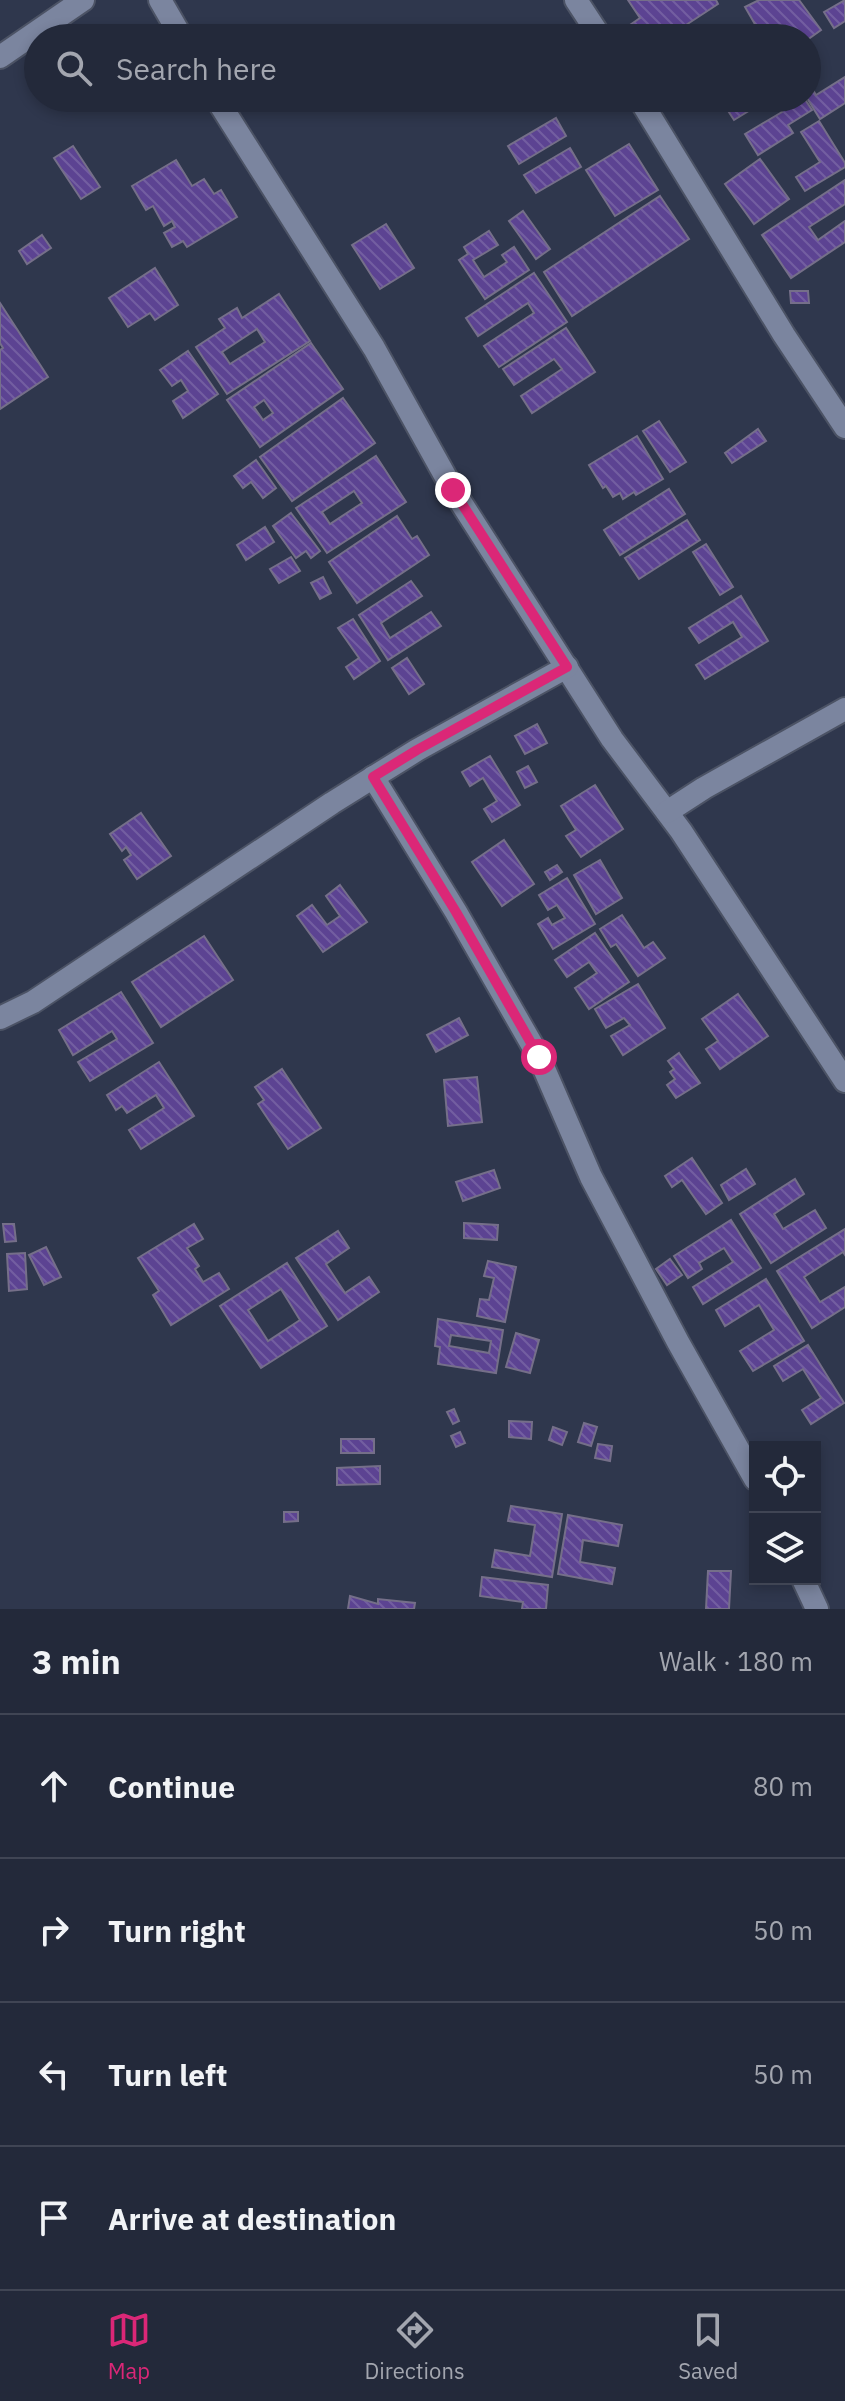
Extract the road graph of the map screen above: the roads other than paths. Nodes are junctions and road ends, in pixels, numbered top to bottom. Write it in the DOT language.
graph roads {
  1 [pos="83,0"];
  2 [pos="160,0"];
  3 [pos="576,0"];
  4 [pos="48,24"];
  5 [pos="174,24"];
  6 [pos="592,24"];
  7 [pos="24,41"];
  8 [pos="0,57"];
  9 [pos="225,112"];
  10 [pos="648,112"];
  11 [pos="845,427"];
  12 [pos="567,667"];
  13 [pos="845,709"];
  14 [pos="373,777"];
  15 [pos="667,812"];
  16 [pos="0,1018"];
  17 [pos="845,1081"];
  18 [pos="749,1468"];
  19 [pos="806,1585"];
  20 [pos="817,1609"];
  1 -- 4 [label="street"];
  2 -- 5 [label="street"];
  3 -- 6 [label="street"];
  7 -- 8 [label="street"];
  9 -- 12 [label="street"];
  10 -- 11 [label="street"];
  12 -- 14 [label="street"];
  12 -- 15 [label="street"];
  13 -- 15 [label="street"];
  14 -- 16 [label="street"];
  14 -- 18 [label="street"];
  15 -- 17 [label="street"];
  19 -- 20 [label="street"];
}
